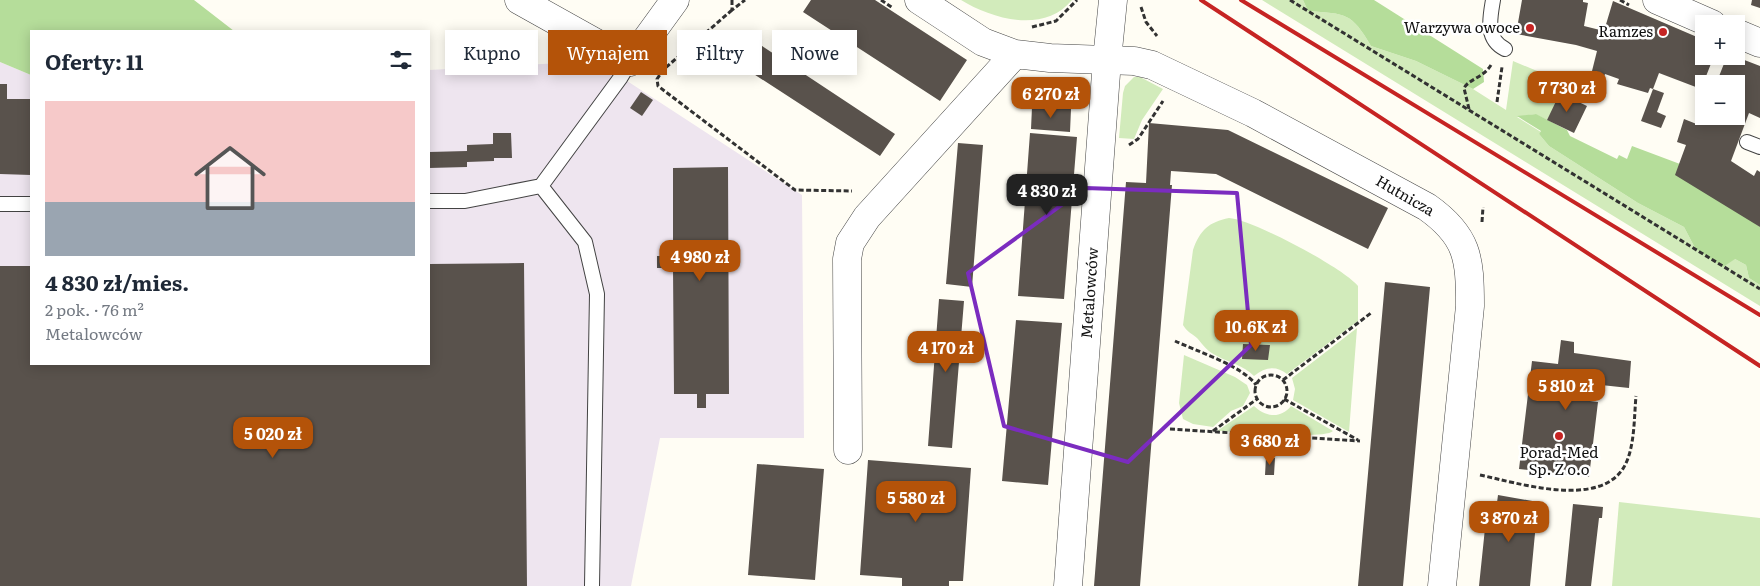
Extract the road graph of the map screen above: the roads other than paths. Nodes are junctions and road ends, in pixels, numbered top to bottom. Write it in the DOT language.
graph roads {
  1 [pos="519,0"];
  2 [pos="675,0"];
  3 [pos="919,0"];
  4 [pos="1113,0"];
  5 [pos="1493,0"];
  6 [pos="1657,0"];
  7 [pos="1695,17"];
  8 [pos="573,30"];
  9 [pos="653,30"];
  10 [pos="1745,36"];
  11 [pos="1760,42"];
  12 [pos="1501,47"];
  13 [pos="1015,54"];
  14 [pos="1107,60"];
  15 [pos="623,75"];
  16 [pos="541,186"];
  17 [pos="430,201"];
  18 [pos="0,204"];
  19 [pos="30,204"];
  20 [pos="848,450"];
  21 [pos="592,586"];
  22 [pos="1068,586"];
  23 [pos="1442,586"];
  1 -- 8 [label="street"];
  2 -- 9 [label="street"];
  3 -- 13 [label="street, Hutnicza"];
  4 -- 14 [label="street, Metalowców"];
  5 -- 12 [label="lane"];
  6 -- 7 [label="street"];
  10 -- 11 [label="street"];
  13 -- 14 [label="street, Hutnicza"];
  13 -- 20 [label="street"];
  14 -- 22 [label="street, Metalowców"];
  14 -- 23 [label="street, Hutnicza"];
  15 -- 16 [label="lane"];
  16 -- 17 [label="lane"];
  16 -- 21 [label="lane"];
  18 -- 19 [label="lane"];
}
